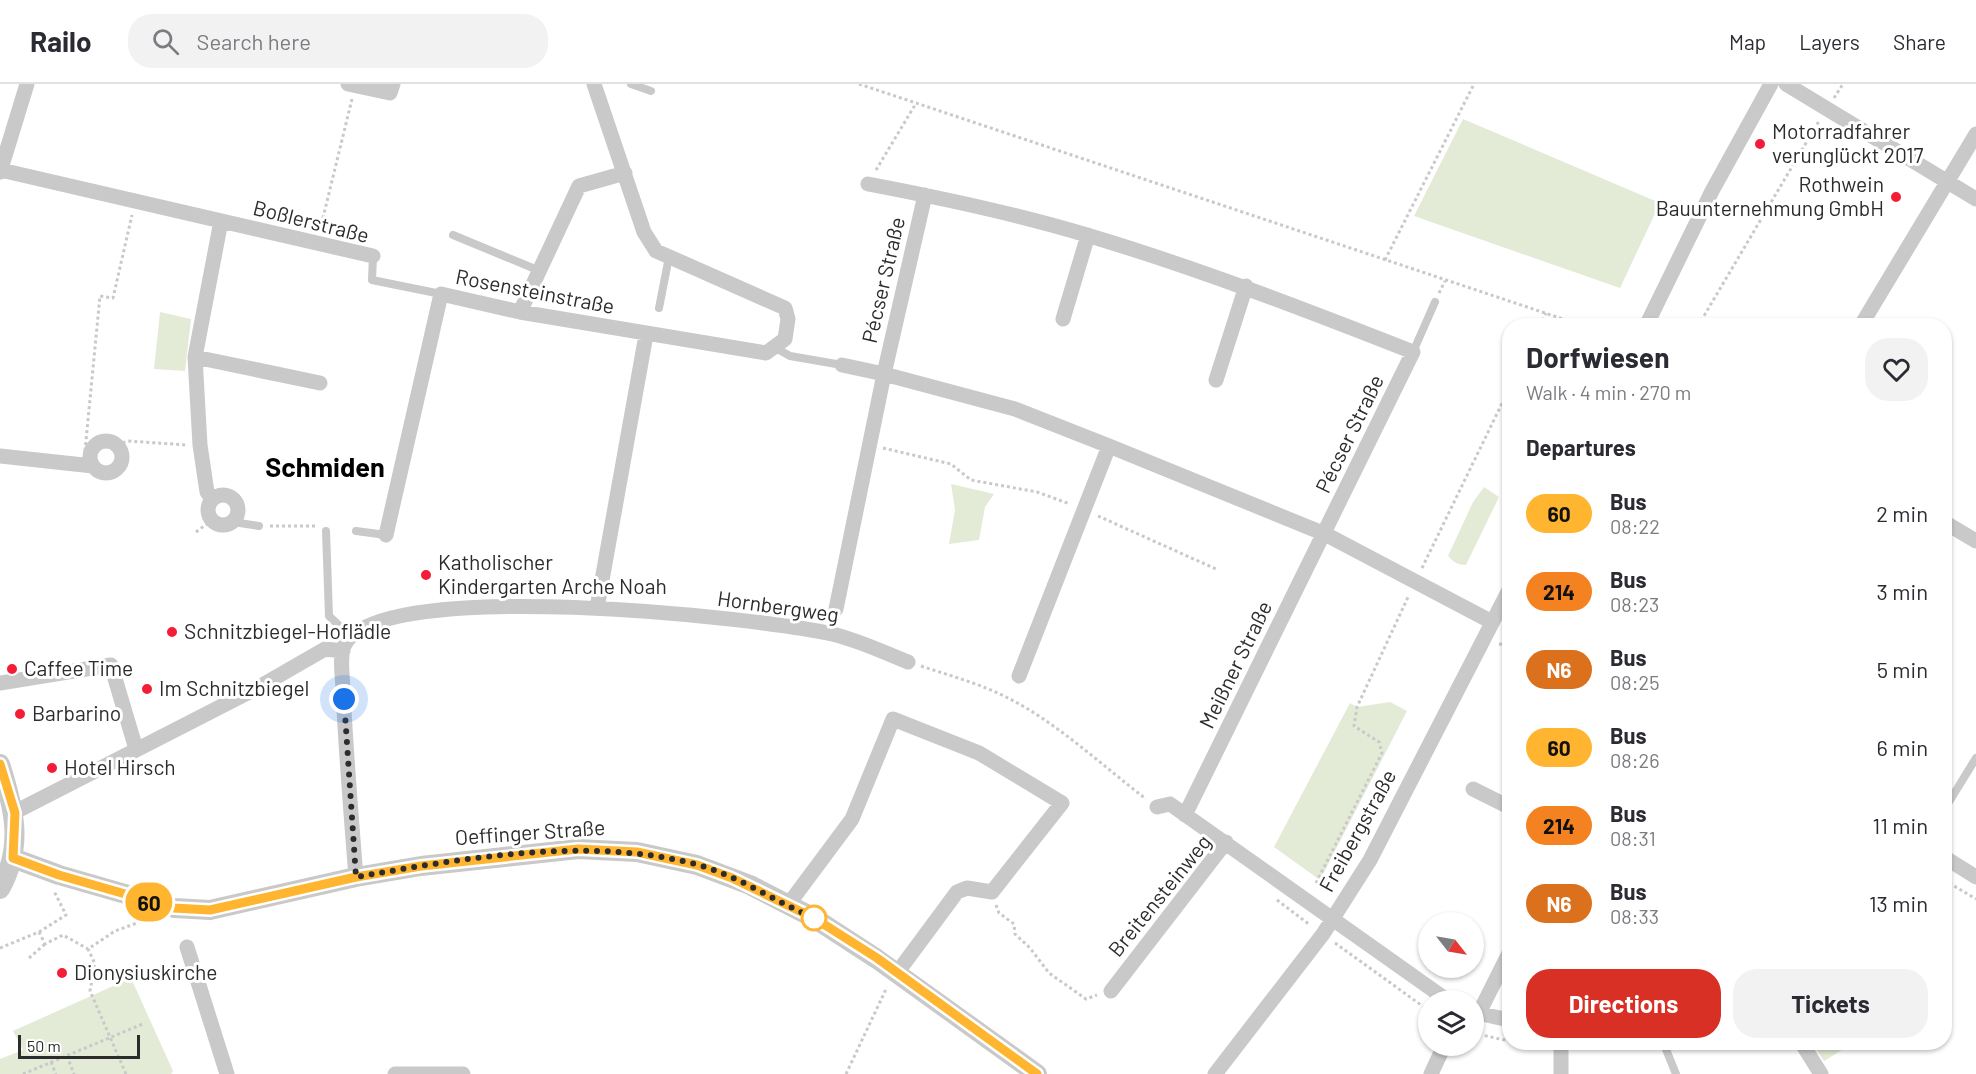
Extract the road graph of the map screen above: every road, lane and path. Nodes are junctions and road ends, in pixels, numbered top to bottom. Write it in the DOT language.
graph roads {
  1 [pos="27,84"];
  2 [pos="393,84"];
  3 [pos="594,84"];
  4 [pos="631,84"];
  5 [pos="859,84"];
  6 [pos="1474,84"];
  7 [pos="1771,84"];
  8 [pos="1786,84"];
  9 [pos="1843,84"];
  10 [pos="352,85"];
  11 [pos="651,91"];
  12 [pos="915,105"];
  13 [pos="1827,109"];
  14 [pos="1976,134"];
  15 [pos="0,171"];
  16 [pos="625,173"];
  17 [pos="1948,182"];
  18 [pos="868,184"];
  19 [pos="925,195"];
  20 [pos="1976,199"];
  21 [pos="135,201"];
  22 [pos="221,221"];
  23 [pos="453,235"];
  24 [pos="1088,235"];
  25 [pos="317,243"];
  26 [pos="373,256"];
  27 [pos="669,257"];
  28 [pos="1385,260"];
  29 [pos="540,271"];
  30 [pos="1246,286"];
  31 [pos="441,294"];
  32 [pos="1435,302"];
  33 [pos="659,308"];
  34 [pos="520,312"];
  35 [pos="1546,313"];
  36 [pos="1544,318"];
  37 [pos="1561,318"];
  38 [pos="1650,318"];
  39 [pos="1703,318"];
  40 [pos="1865,318"];
  41 [pos="1063,320"];
  42 [pos="646,335"];
  43 [pos="774,347"];
  44 [pos="1413,352"];
  45 [pos="195,357"];
  46 [pos="842,366"];
  47 [pos="884,374"];
  48 [pos="1216,380"];
  49 [pos="320,383"];
  50 [pos="1502,403"];
  51 [pos="117,445"];
  52 [pos="200,445"];
  53 [pos="870,445"];
  54 [pos="1109,446"];
  55 [pos="0,456"];
  56 [pos="88,466"];
  57 [pos="212,499"];
  58 [pos="1084,510"];
  59 [pos="212,520"];
  60 [pos="232,522"];
  61 [pos="259,525"];
  62 [pos="1952,527"];
  63 [pos="327,529"];
  64 [pos="356,531"];
  65 [pos="196,532"];
  66 [pos="1325,534"];
  67 [pos="386,535"];
  68 [pos="1976,541"];
  69 [pos="1216,569"];
  70 [pos="1415,582"];
  71 [pos="1502,603"];
  72 [pos="597,608"];
  73 [pos="836,609"];
  74 [pos="1492,622"];
  75 [pos="346,644"];
  76 [pos="908,662"];
  77 [pos="1019,676"];
  78 [pos="0,683"];
  79 [pos="136,749"];
  80 [pos="1976,758"];
  81 [pos="0,764"];
  82 [pos="1473,789"];
  83 [pos="1952,797"];
  84 [pos="1502,804"];
  85 [pos="1156,807"];
  86 [pos="15,813"];
  87 [pos="1185,815"];
  88 [pos="1226,842"];
  89 [pos="13,858"];
  90 [pos="1952,863"];
  91 [pos="59,875"];
  92 [pos="356,877"];
  93 [pos="1976,877"];
  94 [pos="1316,883"];
  95 [pos="1952,885"];
  96 [pos="0,889"];
  97 [pos="992,892"];
  98 [pos="1976,899"];
  99 [pos="788,905"];
  100 [pos="174,908"];
  101 [pos="1332,920"];
  102 [pos="39,932"];
  103 [pos="45,944"];
  104 [pos="187,947"];
  105 [pos="0,948"];
  106 [pos="88,949"];
  107 [pos="30,958"];
  108 [pos="1502,966"];
  109 [pos="897,973"];
  110 [pos="1433,990"];
  111 [pos="1111,991"];
  112 [pos="881,998"];
  113 [pos="1484,998"];
  114 [pos="1484,1015"];
  115 [pos="1502,1019"];
  116 [pos="145,1023"];
  117 [pos="1484,1035"];
  118 [pos="110,1038"];
  119 [pos="1502,1039"];
  120 [pos="1561,1050"];
  121 [pos="1666,1050"];
  122 [pos="1806,1050"];
  123 [pos="67,1056"];
  124 [pos="1439,1056"];
  125 [pos="51,1062"];
  126 [pos="23,1074"];
  127 [pos="56,1074"];
  128 [pos="74,1074"];
  129 [pos="126,1074"];
  130 [pos="227,1074"];
  131 [pos="395,1074"];
  132 [pos="454,1074"];
  133 [pos="846,1074"];
  134 [pos="1037,1074"];
  135 [pos="1215,1074"];
  136 [pos="1431,1074"];
  137 [pos="1561,1074"];
  138 [pos="1676,1074"];
  139 [pos="1821,1074"];
  1 -- 15 [label="street"];
  2 -- 10 [label="street"];
  3 -- 16 [label="street"];
  4 -- 11 [label="lane"];
  5 -- 12 [label="path"];
  6 -- 28 [label="path"];
  7 -- 38 [label="street"];
  8 -- 13 [label="street"];
  9 -- 13 [label="path"];
  10 -- 25 [label="path"];
  12 -- 18 [label="path"];
  12 -- 28 [label="path"];
  13 -- 17 [label="street"];
  13 -- 39 [label="path"];
  14 -- 17 [label="street"];
  15 -- 21 [label="street, Boßlerstraße"];
  16 -- 27 [label="street"];
  16 -- 29 [label="street"];
  17 -- 20 [label="street"];
  17 -- 40 [label="street"];
  18 -- 19 [label="street, Pécser Straße"];
  19 -- 24 [label="street, Pécser Straße"];
  19 -- 47 [label="street, Pécser Straße"];
  21 -- 22 [label="street, Boßlerstraße"];
  21 -- 56 [label="path"];
  22 -- 25 [label="street, Boßlerstraße"];
  22 -- 45 [label="street, Boßlerstraße"];
  23 -- 29 [label="lane"];
  24 -- 30 [label="street, Pécser Straße"];
  24 -- 41 [label="street"];
  25 -- 26 [label="street, Boßlerstraße"];
  26 -- 31 [label="lane, Boßlerstraße"];
  27 -- 33 [label="lane"];
  27 -- 43 [label="street"];
  28 -- 35 [label="path"];
  29 -- 34 [label="street"];
  30 -- 44 [label="street, Pécser Straße"];
  30 -- 48 [label="street"];
  31 -- 34 [label="street, Rosensteinstraße"];
  31 -- 67 [label="street, Rosensteinstraße"];
  32 -- 44 [label="lane, Pécser Straße"];
  34 -- 42 [label="street, Rosensteinstraße"];
  35 -- 36 [label="path"];
  35 -- 37 [label="path"];
  42 -- 43 [label="street, Rosensteinstraße"];
  42 -- 72 [label="street"];
  43 -- 46 [label="lane"];
  44 -- 66 [label="street, Pécser Straße"];
  45 -- 49 [label="street"];
  45 -- 52 [label="street, Boßlerstraße"];
  46 -- 47 [label="street"];
  47 -- 53 [label="street"];
  47 -- 54 [label="street"];
  50 -- 70 [label="path"];
  51 -- 52 [label="path"];
  51 -- 56 [label="street"];
  51 -- 56 [label="street"];
  52 -- 57 [label="street, Boßlerstraße"];
  53 -- 58 [label="path"];
  53 -- 73 [label="street"];
  54 -- 58 [label="street"];
  54 -- 66 [label="street"];
  55 -- 56 [label="street"];
  57 -- 59 [label="street, Boßlerstraße"];
  57 -- 60 [label="street"];
  58 -- 69 [label="path"];
  58 -- 77 [label="street"];
  59 -- 60 [label="street"];
  59 -- 65 [label="path"];
  60 -- 61 [label="lane"];
  61 -- 63 [label="path"];
  62 -- 68 [label="street"];
  63 -- 75 [label="lane"];
  64 -- 67 [label="lane, Rosensteinstraße"];
  66 -- 70 [label="street"];
  66 -- 87 [label="street, Meißner Straße"];
  70 -- 74 [label="street"];
  70 -- 94 [label="path"];
  71 -- 74 [label="street, Freibergstraße"];
  72 -- 75 [label="street, Hornbergweg"];
  72 -- 76 [label="street, Hornbergweg"];
  74 -- 101 [label="street, Freibergstraße"];
  75 -- 79 [label="street"];
  75 -- 92 [label="street"];
  76 -- 85 [label="path"];
  78 -- 79 [label="street"];
  79 -- 86 [label="street"];
  80 -- 83 [label="lane"];
  81 -- 86 [label="street"];
  82 -- 84 [label="street"];
  85 -- 87 [label="street"];
  86 -- 89 [label="street"];
  87 -- 88 [label="street"];
  88 -- 101 [label="street, Breitensteinweg"];
  88 -- 111 [label="street, Breitensteinweg"];
  89 -- 91 [label="street, Oeffinger Straße"];
  89 -- 96 [label="street"];
  90 -- 93 [label="street"];
  91 -- 100 [label="street, Oeffinger Straße"];
  91 -- 102 [label="path"];
  92 -- 99 [label="street, Oeffinger Straße"];
  92 -- 100 [label="street, Oeffinger Straße"];
  95 -- 98 [label="path"];
  97 -- 99 [label="street"];
  97 -- 109 [label="street"];
  97 -- 111 [label="path"];
  99 -- 109 [label="street, Oeffinger Straße"];
  100 -- 106 [label="path"];
  101 -- 110 [label="street, Breitensteinweg"];
  101 -- 135 [label="street, Freibergstraße"];
  102 -- 103 [label="path"];
  102 -- 105 [label="path"];
  103 -- 106 [label="path"];
  103 -- 107 [label="path"];
  104 -- 130 [label="street"];
  106 -- 118 [label="path"];
  108 -- 113 [label="street"];
  109 -- 134 [label="street, Oeffinger Straße"];
  112 -- 133 [label="path"];
  114 -- 115 [label="street"];
  116 -- 118 [label="path"];
  117 -- 119 [label="path"];
  118 -- 123 [label="path"];
  118 -- 129 [label="path"];
  120 -- 137 [label="street"];
  121 -- 138 [label="lane"];
  122 -- 139 [label="street"];
  123 -- 125 [label="path"];
  123 -- 128 [label="path"];
  124 -- 136 [label="street"];
  125 -- 126 [label="path"];
  125 -- 127 [label="path"];
  131 -- 132 [label="street"];
}
